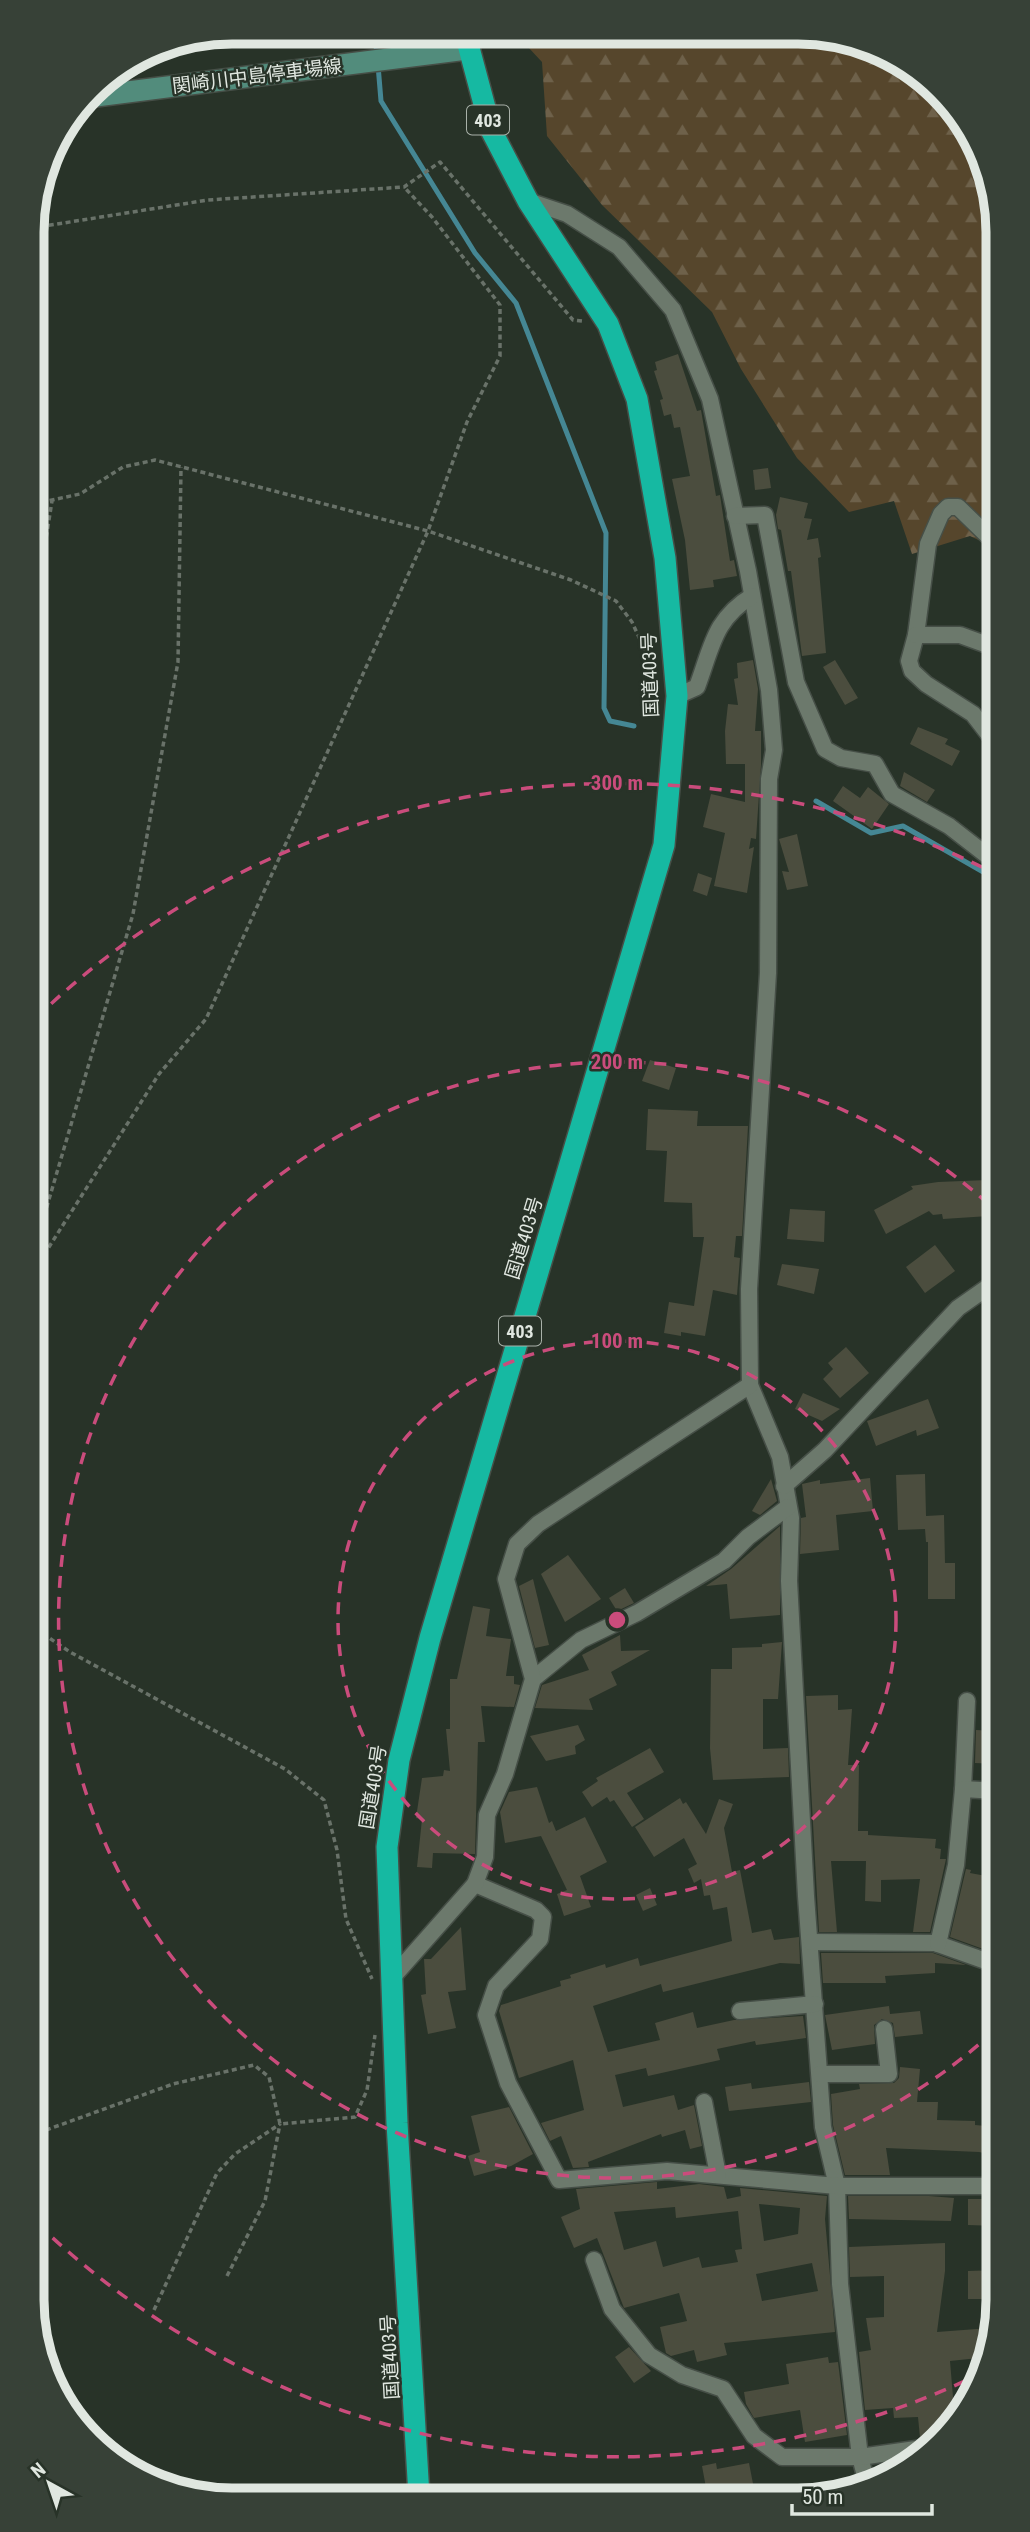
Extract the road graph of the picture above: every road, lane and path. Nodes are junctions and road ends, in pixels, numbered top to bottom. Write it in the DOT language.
graph roads {
  1 [pos="459,44"];
  2 [pos="467,44"];
  3 [pos="104,95"];
  4 [pos="404,187"];
  5 [pos="528,201"];
  6 [pos="44,226"];
  7 [pos="608,324"];
  8 [pos="181,467"];
  9 [pos="52,501"];
  10 [pos="44,502"];
  11 [pos="736,516"];
  12 [pos="428,531"];
  13 [pos="986,534"];
  14 [pos="44,552"];
  15 [pos="752,596"];
  16 [pos="916,635"];
  17 [pos="986,644"];
  18 [pos="677,696"];
  19 [pos="986,731"];
  20 [pos="986,855"];
  21 [pos="44,1213"];
  22 [pos="44,1255"];
  23 [pos="986,1288"];
  24 [pos="750,1385"];
  25 [pos="784,1486"];
  26 [pos="788,1507"];
  27 [pos="44,1634"];
  28 [pos="533,1679"];
  29 [pos="967,1702"];
  30 [pos="963,1789"];
  31 [pos="986,1790"];
  32 [pos="475,1884"];
  33 [pos="811,1942"];
  34 [pos="938,1944"];
  35 [pos="986,1961"];
  36 [pos="392,1978"];
  37 [pos="393,2004"];
  38 [pos="815,2004"];
  39 [pos="740,2011"];
  40 [pos="884,2029"];
  41 [pos="377,2031"];
  42 [pos="820,2074"];
  43 [pos="704,2102"];
  44 [pos="280,2124"];
  45 [pos="44,2131"];
  46 [pos="718,2175"];
  47 [pos="836,2186"];
  48 [pos="986,2186"];
  49 [pos="594,2260"];
  50 [pos="227,2276"];
  51 [pos="154,2310"];
  52 [pos="910,2450"];
  53 [pos="860,2457"];
  54 [pos="865,2476"];
  55 [pos="419,2488"];
  1 -- 3 [label="main road, 関崎川中島停車場線"];
  2 -- 5 [label="highway, 国道403号 / 403"];
  4 -- 6 [label="path"];
  4 -- 7 [label="path"];
  4 -- 12 [label="path"];
  5 -- 7 [label="highway, 国道403号 / 403"];
  5 -- 11 [label="street"];
  7 -- 18 [label="highway, 国道403号 / 403"];
  8 -- 9 [label="path"];
  8 -- 12 [label="path"];
  8 -- 21 [label="path"];
  9 -- 10 [label="path"];
  9 -- 14 [label="path"];
  11 -- 15 [label="street"];
  11 -- 20 [label="street"];
  12 -- 18 [label="path"];
  12 -- 22 [label="path"];
  13 -- 16 [label="street"];
  15 -- 18 [label="street"];
  15 -- 24 [label="street"];
  16 -- 17 [label="street"];
  16 -- 19 [label="street"];
  18 -- 36 [label="highway, 国道403号 / 403"];
  23 -- 25 [label="street"];
  24 -- 25 [label="street"];
  24 -- 28 [label="street"];
  25 -- 26 [label="street"];
  26 -- 28 [label="street"];
  26 -- 33 [label="street"];
  27 -- 37 [label="path"];
  28 -- 32 [label="street"];
  29 -- 30 [label="street"];
  30 -- 31 [label="street"];
  30 -- 34 [label="street"];
  32 -- 36 [label="street"];
  32 -- 46 [label="street"];
  33 -- 34 [label="street"];
  33 -- 38 [label="street"];
  34 -- 35 [label="street"];
  36 -- 37 [label="highway, 国道403号 / 403"];
  37 -- 55 [label="highway, 国道403号 / 403"];
  38 -- 39 [label="street"];
  38 -- 42 [label="street"];
  40 -- 42 [label="street"];
  41 -- 44 [label="path"];
  42 -- 47 [label="street"];
  43 -- 46 [label="street"];
  44 -- 45 [label="path"];
  44 -- 50 [label="path"];
  44 -- 51 [label="path"];
  46 -- 47 [label="street"];
  47 -- 48 [label="street"];
  47 -- 53 [label="street"];
  49 -- 53 [label="street"];
  52 -- 53 [label="street"];
  53 -- 54 [label="street"];
}
